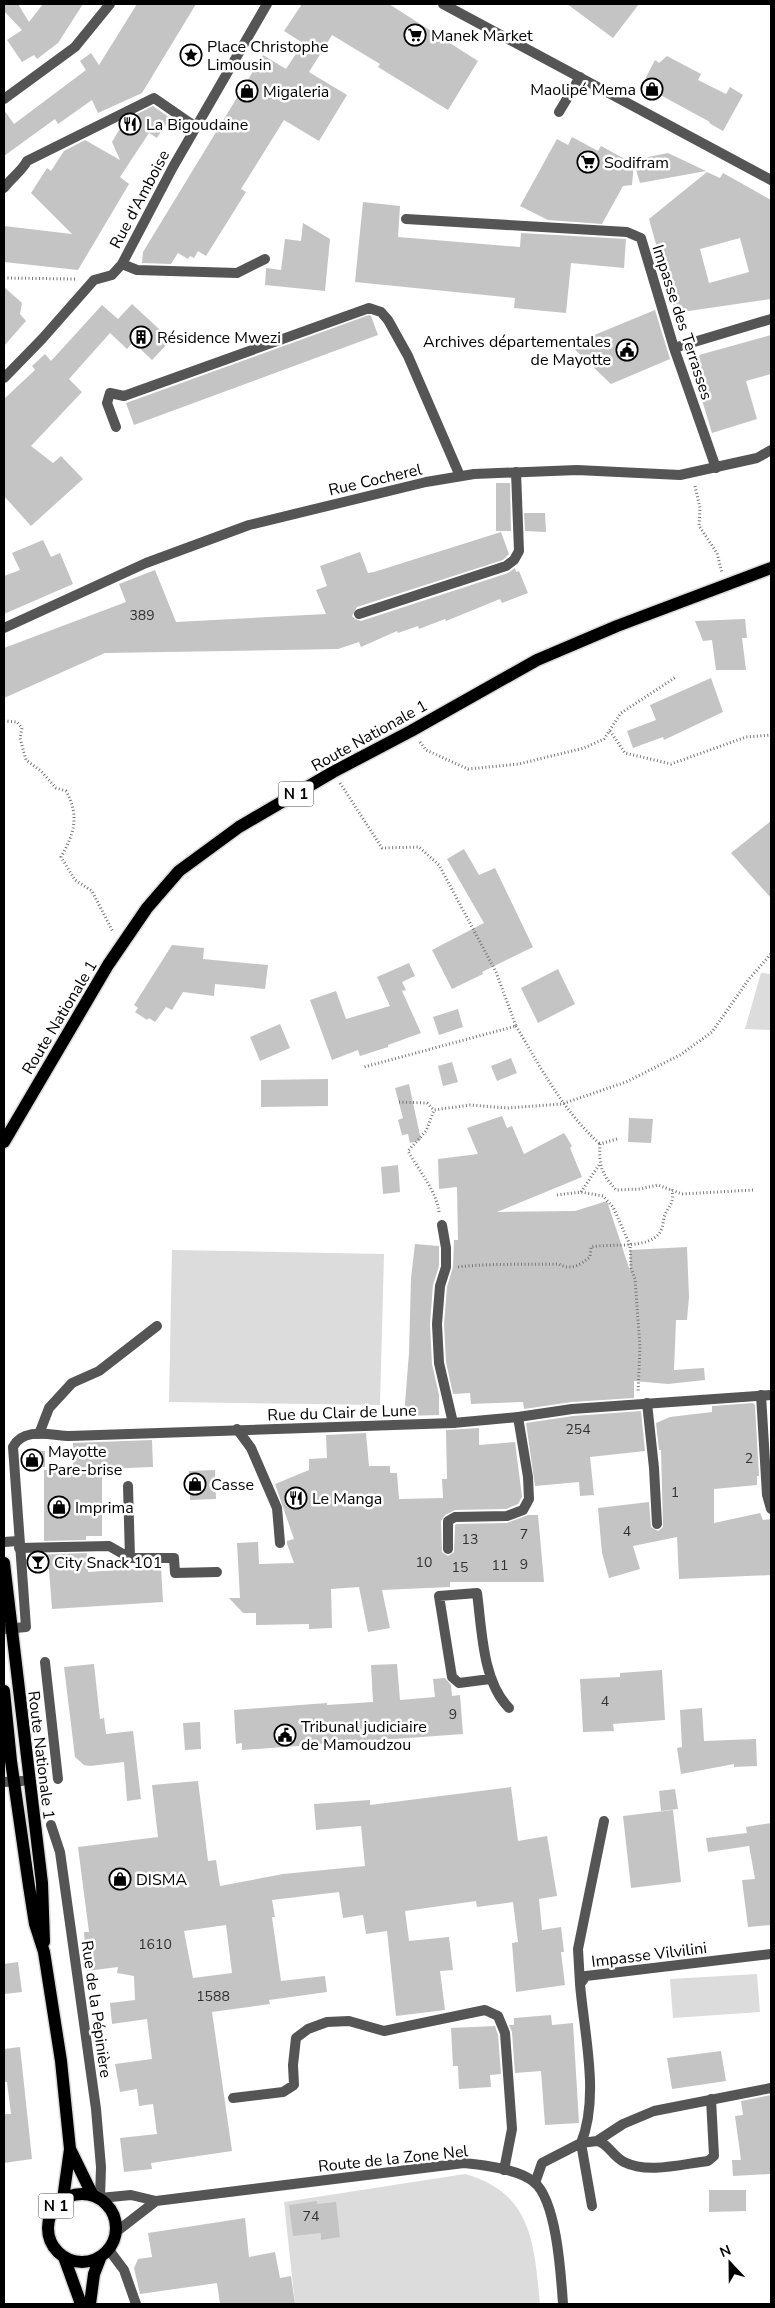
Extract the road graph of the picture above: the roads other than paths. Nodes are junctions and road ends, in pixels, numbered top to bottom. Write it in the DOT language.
graph roads {
  1 [pos="110,4"];
  2 [pos="267,4"];
  3 [pos="442,4"];
  4 [pos="580,77"];
  5 [pos="4,99"];
  6 [pos="558,112"];
  7 [pos="196,128"];
  8 [pos="771,180"];
  9 [pos="4,188"];
  10 [pos="406,219"];
  11 [pos="265,259"];
  12 [pos="122,264"];
  13 [pos="771,319"];
  14 [pos="674,348"];
  15 [pos="4,378"];
  16 [pos="116,426"];
  17 [pos="771,450"];
  18 [pos="716,468"];
  19 [pos="516,472"];
  20 [pos="460,476"];
  21 [pos="771,568"];
  22 [pos="359,614"];
  23 [pos="4,628"];
  24 [pos="4,1142"];
  25 [pos="442,1225"];
  26 [pos="157,1326"];
  27 [pos="766,1395"];
  28 [pos="643,1403"];
  29 [pos="518,1417"];
  30 [pos="453,1422"];
  31 [pos="237,1430"];
  32 [pos="39,1434"];
  33 [pos="128,1486"];
  34 [pos="771,1509"];
  35 [pos="657,1524"];
  36 [pos="4,1542"];
  37 [pos="280,1543"];
  38 [pos="19,1544"];
  39 [pos="448,1549"];
  40 [pos="130,1558"];
  41 [pos="4,1563"];
  42 [pos="217,1572"];
  43 [pos="7,1629"];
  44 [pos="45,1662"];
  45 [pos="490,1680"];
  46 [pos="4,1691"];
  47 [pos="509,1708"];
  48 [pos="58,1779"];
  49 [pos="13,1781"];
  50 [pos="604,1820"];
  51 [pos="51,1825"];
  52 [pos="44,1952"];
  53 [pos="771,1954"];
  54 [pos="580,1984"];
  55 [pos="771,2088"];
  56 [pos="233,2098"];
  57 [pos="711,2099"];
  58 [pos="597,2141"];
  59 [pos="581,2143"];
  60 [pos="70,2149"];
  61 [pos="504,2170"];
  62 [pos="534,2182"];
  63 [pos="96,2196"];
  64 [pos="63,2199"];
  65 [pos="156,2201"];
  66 [pos="592,2206"];
  67 [pos="116,2232"];
  68 [pos="105,2253"];
  69 [pos="64,2257"];
  70 [pos="81,2304"];
  71 [pos="90,2304"];
  72 [pos="136,2304"];
  73 [pos="563,2304"];
  1 -- 5 [label="street"];
  2 -- 7 [label="street, Rue d'Amboise"];
  3 -- 4 [label="street"];
  4 -- 6 [label="street"];
  4 -- 8 [label="street"];
  7 -- 9 [label="street"];
  7 -- 12 [label="street, Rue d'Amboise"];
  10 -- 14 [label="street, Impasse des Terrasses"];
  11 -- 12 [label="street"];
  12 -- 15 [label="street, Rue d'Amboise"];
  13 -- 14 [label="street"];
  14 -- 18 [label="street, Impasse des Terrasses"];
  16 -- 20 [label="street"];
  17 -- 18 [label="street, Rue Cocherel"];
  18 -- 19 [label="street, Rue Cocherel"];
  19 -- 20 [label="street, Rue Cocherel"];
  19 -- 22 [label="street"];
  20 -- 23 [label="street, Rue Cocherel"];
  21 -- 24 [label="main road, Route Nationale 1 / N 1"];
  25 -- 30 [label="street"];
  26 -- 32 [label="street"];
  27 -- 28 [label="street, Rue du Clair de Lune"];
  27 -- 34 [label="street"];
  28 -- 29 [label="street, Rue du Clair de Lune"];
  28 -- 35 [label="street"];
  29 -- 30 [label="street, Rue du Clair de Lune"];
  29 -- 39 [label="street"];
  30 -- 31 [label="street, Rue du Clair de Lune"];
  31 -- 32 [label="street, Rue du Clair de Lune"];
  31 -- 37 [label="street"];
  32 -- 38 [label="street, Rue du Clair de Lune"];
  33 -- 40 [label="street"];
  36 -- 38 [label="street"];
  38 -- 40 [label="street"];
  38 -- 43 [label="street, Rue du Clair de Lune"];
  40 -- 42 [label="street"];
  41 -- 43 [label="main road, Route Nationale 1 / N 1"];
  43 -- 52 [label="main road, Route Nationale 1 / N 1"];
  44 -- 48 [label="street"];
  45 -- 45 [label="street"];
  45 -- 47 [label="street"];
  46 -- 49 [label="main road, Route Nationale 1 / N 1"];
  49 -- 52 [label="main road, Route Nationale 1 / N 1"];
  50 -- 54 [label="street"];
  51 -- 63 [label="street, Rue de la Pépinière"];
  52 -- 60 [label="main road, Route Nationale 1 / N 1"];
  53 -- 54 [label="street, Impasse Vilvilini"];
  54 -- 59 [label="street, Impasse Vilvilini"];
  55 -- 57 [label="street"];
  56 -- 61 [label="street"];
  57 -- 58 [label="street"];
  57 -- 58 [label="street"];
  58 -- 59 [label="street"];
  59 -- 62 [label="street"];
  59 -- 66 [label="street"];
  60 -- 63 [label="main road, Route Nationale 1 / N 1"];
  60 -- 64 [label="main road, Route Nationale 1 / N 1"];
  61 -- 62 [label="street, Route de la Zone Nel"];
  61 -- 65 [label="street, Route de la Zone Nel"];
  62 -- 73 [label="street"];
  63 -- 64 [label="main road, N 1"];
  63 -- 65 [label="street, Route de la Zone Nel"];
  63 -- 67 [label="main road, Route Nationale 1 / N 1"];
  64 -- 69 [label="main road, Route Nationale 1 / N 1"];
  65 -- 67 [label="street"];
  67 -- 68 [label="main road"];
  68 -- 69 [label="main road"];
  68 -- 71 [label="main road"];
  68 -- 72 [label="street"];
  69 -- 70 [label="main road, Route Nationale 1 / N 1"];
}
